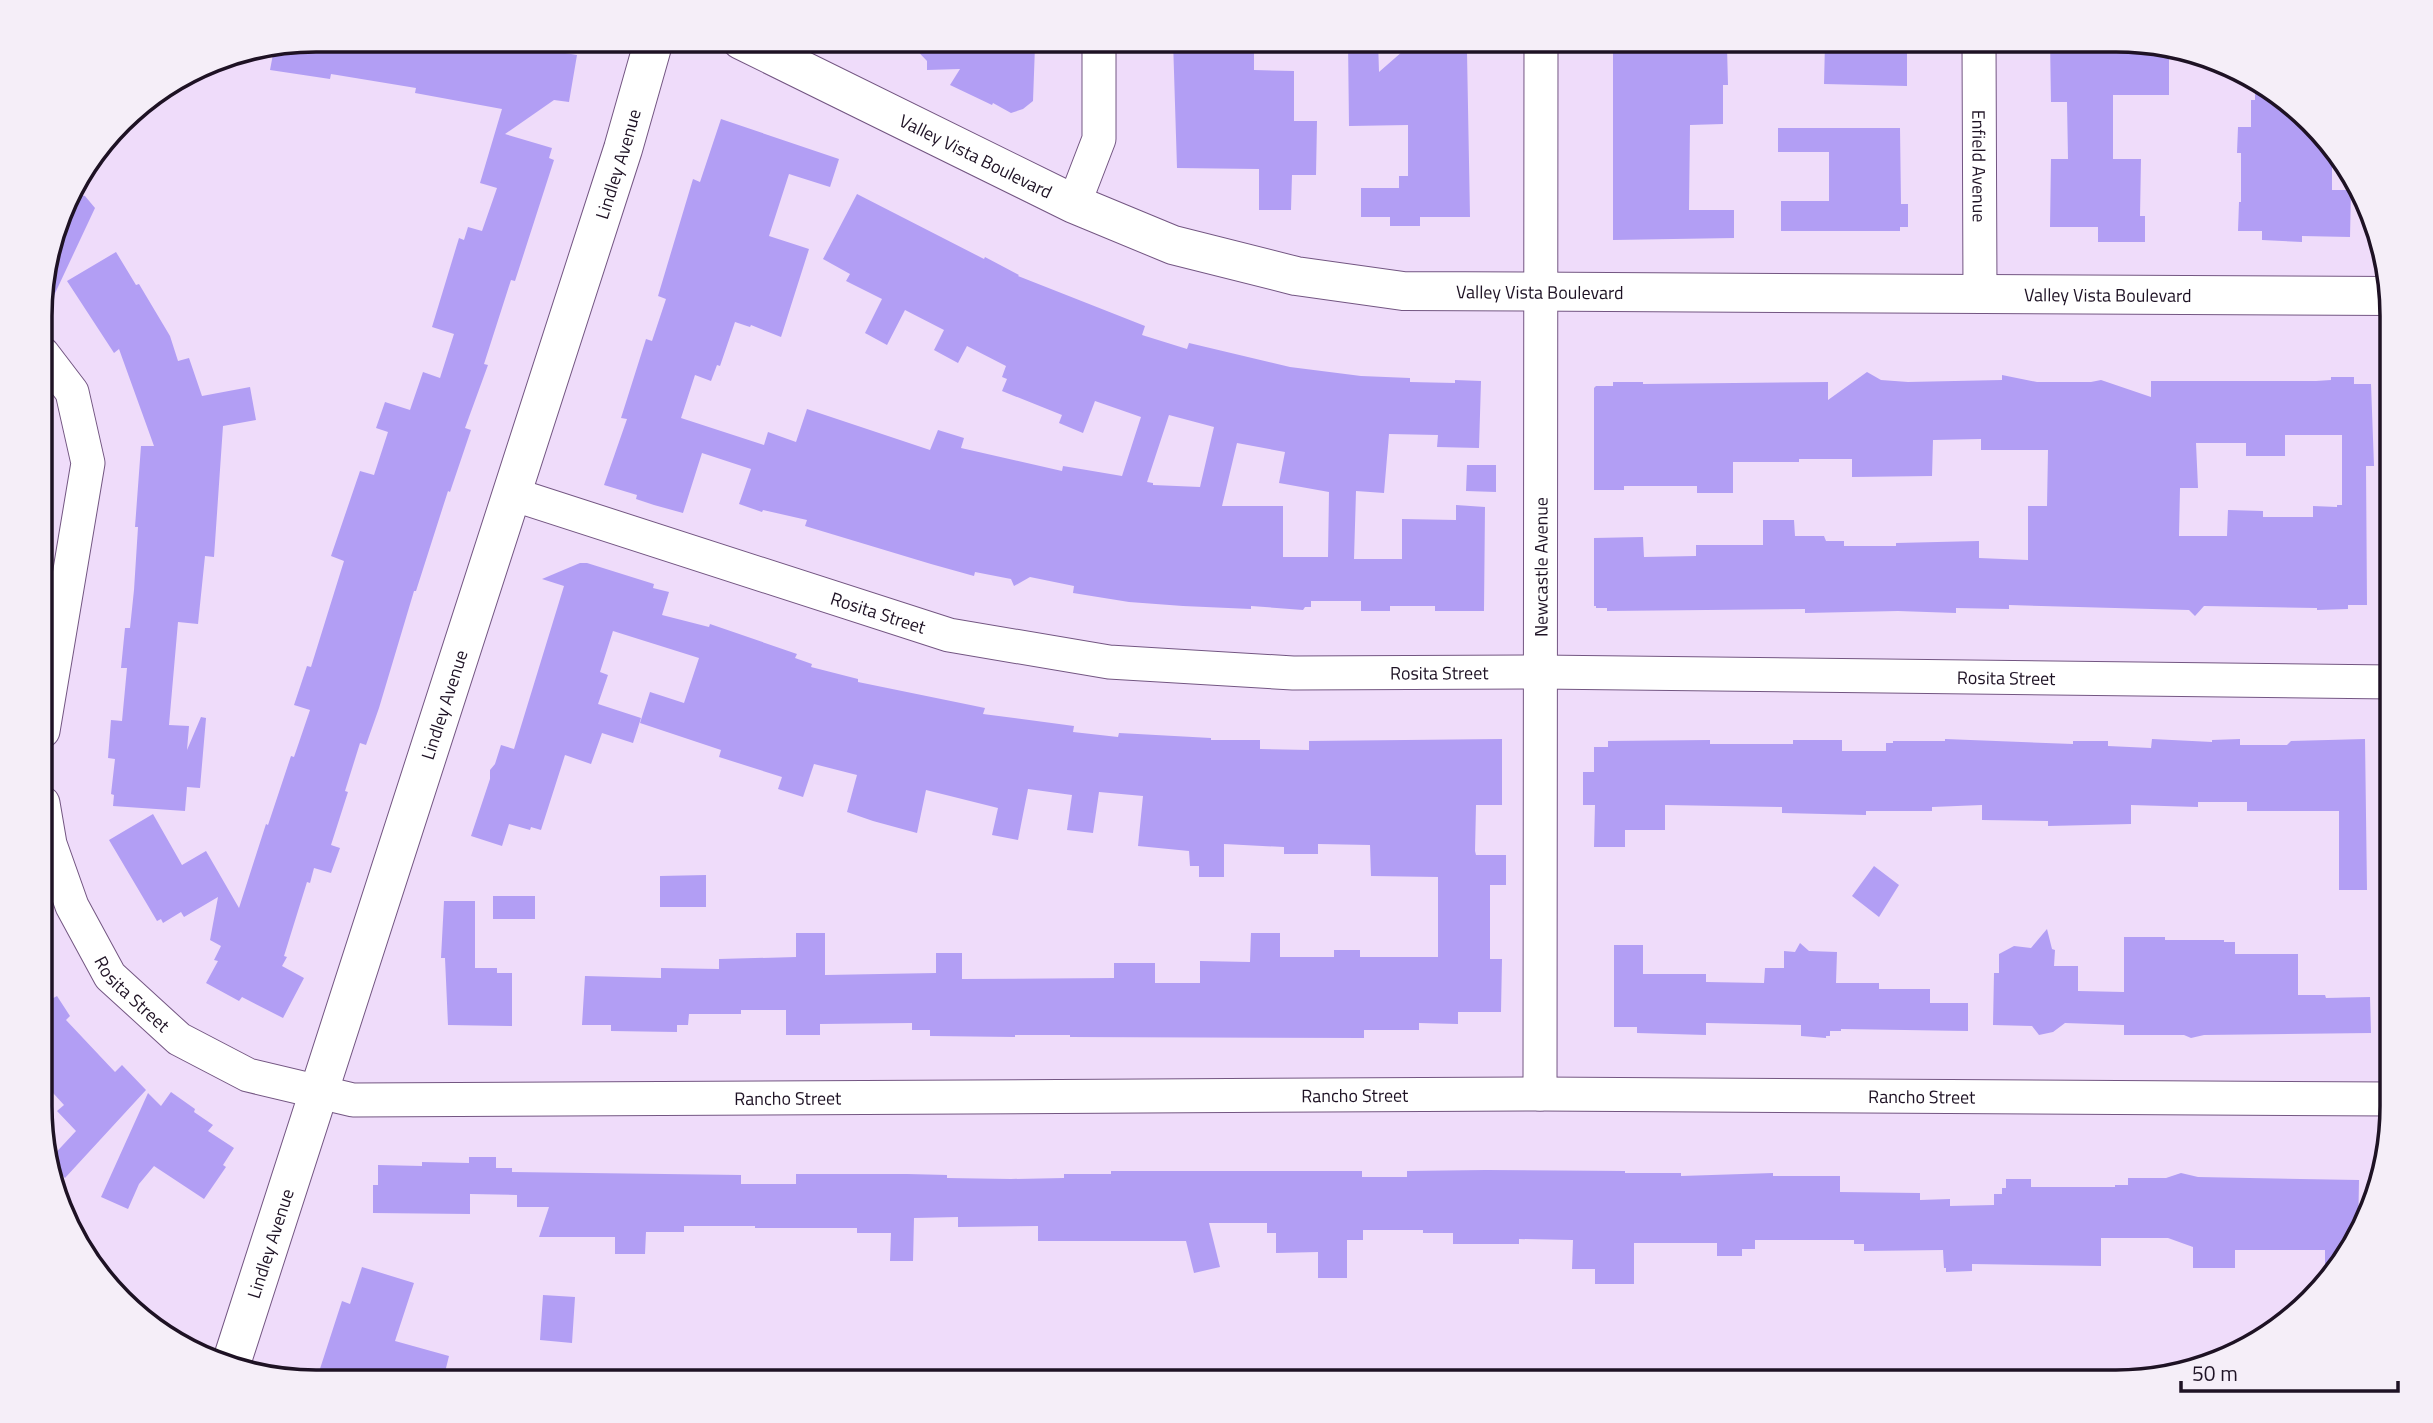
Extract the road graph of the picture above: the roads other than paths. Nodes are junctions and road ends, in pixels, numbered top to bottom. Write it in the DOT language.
graph roads {
  1 [pos="651,52"];
  2 [pos="765,52"];
  3 [pos="1099,52"];
  4 [pos="1541,52"];
  5 [pos="1979,52"];
  6 [pos="1074,204"];
  7 [pos="1541,293"];
  8 [pos="1980,293"];
  9 [pos="2380,296"];
  10 [pos="52,366"];
  11 [pos="512,494"];
  12 [pos="1540,672"];
  13 [pos="52,677"];
  14 [pos="2380,682"];
  15 [pos="52,850"];
  16 [pos="320,1094"];
  17 [pos="1540,1094"];
  18 [pos="2380,1099"];
  19 [pos="233,1358"];
  1 -- 11 [label="street, Lindley Avenue"];
  2 -- 6 [label="street, Valley Vista Boulevard"];
  3 -- 6 [label="street"];
  4 -- 7 [label="street, Newcastle Avenue"];
  5 -- 8 [label="street, Enfield Avenue"];
  6 -- 7 [label="street, Valley Vista Boulevard"];
  7 -- 8 [label="street, Valley Vista Boulevard"];
  7 -- 12 [label="street, Newcastle Avenue"];
  8 -- 9 [label="street, Valley Vista Boulevard"];
  10 -- 13 [label="street"];
  11 -- 12 [label="street, Rosita Street"];
  11 -- 16 [label="street, Lindley Avenue"];
  12 -- 14 [label="street, Rosita Street"];
  12 -- 17 [label="street, Newcastle Avenue"];
  15 -- 16 [label="street, Rosita Street"];
  16 -- 17 [label="street, Rancho Street"];
  16 -- 19 [label="street, Lindley Avenue"];
  17 -- 18 [label="street, Rancho Street"];
}
